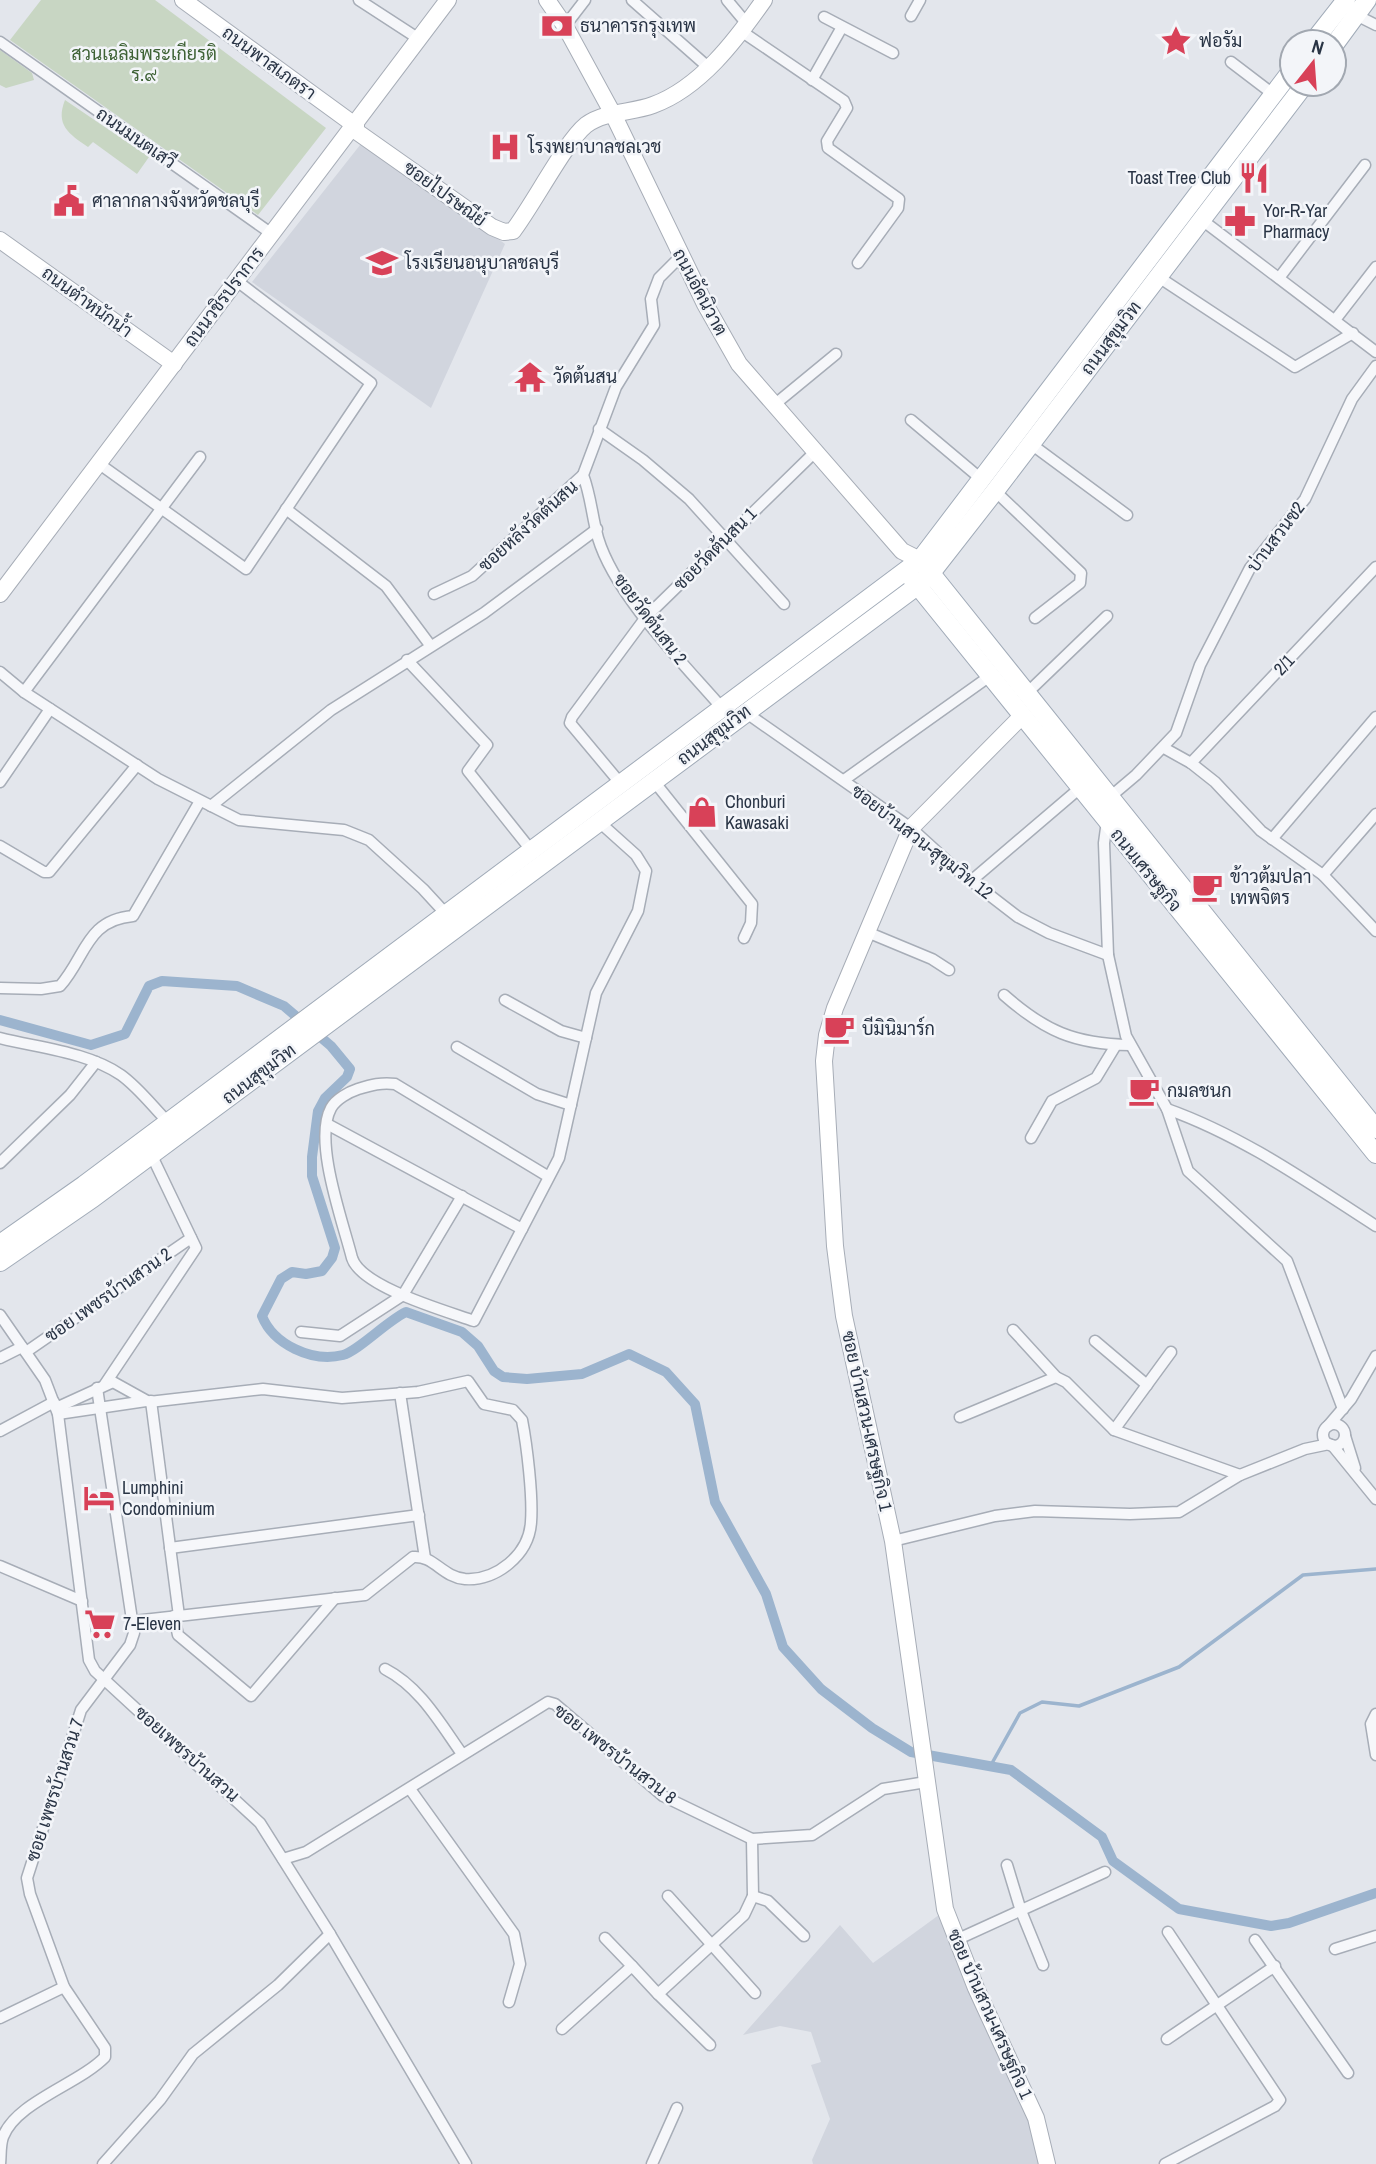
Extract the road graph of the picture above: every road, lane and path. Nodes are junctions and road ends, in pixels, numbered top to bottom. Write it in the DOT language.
graph roads {
  1 [pos="183,0"];
  2 [pos="359,0"];
  3 [pos="448,0"];
  4 [pos="547,0"];
  5 [pos="585,0"];
  6 [pos="632,0"];
  7 [pos="727,0"];
  8 [pos="764,0"];
  9 [pos="920,0"];
  10 [pos="1367,0"];
  11 [pos="1347,4"];
  12 [pos="200,5"];
  13 [pos="911,16"];
  14 [pos="824,17"];
  15 [pos="1376,25"];
  16 [pos="565,26"];
  17 [pos="744,27"];
  18 [pos="842,27"];
  19 [pos="1326,28"];
  20 [pos="1339,28"];
  21 [pos="419,39"];
  22 [pos="0,42"];
  23 [pos="892,53"];
  24 [pos="1231,62"];
  25 [pos="708,67"];
  26 [pos="812,80"];
  27 [pos="1278,88"];
  28 [pos="1273,94"];
  29 [pos="1294,98"];
  30 [pos="613,114"];
  31 [pos="354,127"];
  32 [pos="1365,166"];
  33 [pos="1202,220"];
  34 [pos="272,234"];
  35 [pos="0,240"];
  36 [pos="681,256"];
  37 [pos="858,263"];
  38 [pos="1376,267"];
  39 [pos="1157,276"];
  40 [pos="1279,278"];
  41 [pos="237,281"];
  42 [pos="1335,320"];
  43 [pos="1353,333"];
  44 [pos="1376,352"];
  45 [pos="836,354"];
  46 [pos="174,364"];
  47 [pos="1376,366"];
  48 [pos="774,405"];
  49 [pos="911,420"];
  50 [pos="599,429"];
  51 [pos="1031,444"];
  52 [pos="815,452"];
  53 [pos="200,457"];
  54 [pos="98,463"];
  55 [pos="583,475"];
  56 [pos="980,478"];
  57 [pos="995,491"];
  58 [pos="160,508"];
  59 [pos="286,509"];
  60 [pos="1127,515"];
  61 [pos="597,529"];
  62 [pos="724,539"];
  63 [pos="1376,567"];
  64 [pos="919,573"];
  65 [pos="0,594"];
  66 [pos="435,594"];
  67 [pos="784,604"];
  68 [pos="1107,616"];
  69 [pos="646,617"];
  70 [pos="1035,618"];
  71 [pos="430,645"];
  72 [pos="407,660"];
  73 [pos="0,673"];
  74 [pos="990,676"];
  75 [pos="24,692"];
  76 [pos="1027,692"];
  77 [pos="722,708"];
  78 [pos="50,709"];
  79 [pos="745,712"];
  80 [pos="1022,716"];
  81 [pos="1376,717"];
  82 [pos="1164,748"];
  83 [pos="1191,763"];
  84 [pos="136,765"];
  85 [pos="653,780"];
  86 [pos="844,780"];
  87 [pos="0,782"];
  88 [pos="621,784"];
  89 [pos="1080,788"];
  90 [pos="1110,797"];
  91 [pos="205,804"];
  92 [pos="1376,814"];
  93 [pos="592,815"];
  94 [pos="1107,821"];
  95 [pos="911,828"];
  96 [pos="1272,839"];
  97 [pos="0,846"];
  98 [pos="531,850"];
  99 [pos="1323,876"];
  100 [pos="971,881"];
  101 [pos="446,914"];
  102 [pos="1376,931"];
  103 [pos="867,932"];
  104 [pos="744,938"];
  105 [pos="1108,955"];
  106 [pos="949,970"];
  107 [pos="0,988"];
  108 [pos="1004,995"];
  109 [pos="505,1000"];
  110 [pos="313,1023"];
  111 [pos="586,1038"];
  112 [pos="2,1039"];
  113 [pos="1116,1045"];
  114 [pos="1130,1045"];
  115 [pos="457,1047"];
  116 [pos="0,1052"];
  117 [pos="96,1062"];
  118 [pos="231,1085"];
  119 [pos="571,1105"];
  120 [pos="1167,1109"];
  121 [pos="168,1122"];
  122 [pos="327,1124"];
  123 [pos="1376,1129"];
  124 [pos="1031,1138"];
  125 [pos="151,1154"];
  126 [pos="1376,1154"];
  127 [pos="0,1163"];
  128 [pos="549,1177"];
  129 [pos="462,1196"];
  130 [pos="1376,1226"];
  131 [pos="522,1229"];
  132 [pos="191,1238"];
  133 [pos="0,1244"];
  134 [pos="0,1262"];
  135 [pos="403,1296"];
  136 [pos="0,1315"];
  137 [pos="1013,1330"];
  138 [pos="301,1332"];
  139 [pos="1095,1340"];
  140 [pos="24,1349"];
  141 [pos="1171,1352"];
  142 [pos="1376,1356"];
  143 [pos="0,1358"];
  144 [pos="1056,1377"];
  145 [pos="1147,1385"];
  146 [pos="101,1386"];
  147 [pos="401,1393"];
  148 [pos="1351,1399"];
  149 [pos="149,1401"];
  150 [pos="101,1405"];
  151 [pos="56,1408"];
  152 [pos="1343,1409"];
  153 [pos="960,1417"];
  154 [pos="1327,1427"];
  155 [pos="1114,1430"];
  156 [pos="0,1431"];
  157 [pos="1345,1434"];
  158 [pos="1331,1445"];
  159 [pos="1305,1449"];
  160 [pos="1356,1474"];
  161 [pos="1240,1475"];
  162 [pos="1375,1497"];
  163 [pos="419,1515"];
  164 [pos="893,1541"];
  165 [pos="170,1548"];
  166 [pos="425,1558"];
  167 [pos="0,1566"];
  168 [pos="335,1598"];
  169 [pos="82,1601"];
  170 [pos="176,1616"];
  171 [pos="134,1621"];
  172 [pos="385,1669"];
  173 [pos="104,1679"];
  174 [pos="1376,1714"];
  175 [pos="462,1754"];
  176 [pos="1376,1755"];
  177 [pos="926,1782"];
  178 [pos="410,1789"];
  179 [pos="752,1839"];
  180 [pos="283,1859"];
  181 [pos="1007,1865"];
  182 [pos="1105,1872"];
  183 [pos="668,1896"];
  184 [pos="753,1896"];
  185 [pos="1021,1911"];
  186 [pos="1168,1932"];
  187 [pos="330,1934"];
  188 [pos="804,1936"];
  189 [pos="1376,1936"];
  190 [pos="605,1938"];
  191 [pos="956,1940"];
  192 [pos="1255,1940"];
  193 [pos="710,1947"];
  194 [pos="1335,1949"];
  195 [pos="1043,1965"];
  196 [pos="632,1966"];
  197 [pos="1275,1966"];
  198 [pos="64,1987"];
  199 [pos="755,1993"];
  200 [pos="659,1994"];
  201 [pos="509,2002"];
  202 [pos="1217,2004"];
  203 [pos="0,2018"];
  204 [pos="562,2029"];
  205 [pos="1167,2039"];
  206 [pos="710,2045"];
  207 [pos="1348,2073"];
  208 [pos="677,2108"];
  209 [pos="0,2164"];
  210 [pos="103,2164"];
  211 [pos="466,2164"];
  212 [pos="652,2164"];
  213 [pos="1047,2164"];
  214 [pos="1165,2164"];
  1 -- 12 [label="street, ถนนพาสเภตรา"];
  2 -- 21 [label="street"];
  3 -- 21 [label="street, ถนนวชิรปราการ"];
  4 -- 16 [label="street, ถนนอัคนิวาต"];
  5 -- 16 [label="street"];
  6 -- 25 [label="street"];
  7 -- 17 [label="street"];
  8 -- 17 [label="street"];
  9 -- 13 [label="street"];
  10 -- 11 [label="main road"];
  11 -- 15 [label="street"];
  11 -- 19 [label="main road"];
  11 -- 20 [label="main road"];
  12 -- 31 [label="street, ถนนพาสเภตรา"];
  14 -- 18 [label="street"];
  16 -- 30 [label="street, ถนนอัคนิวาต"];
  17 -- 25 [label="street"];
  17 -- 26 [label="street"];
  18 -- 23 [label="street"];
  18 -- 26 [label="street"];
  21 -- 31 [label="street, ถนนวชิรปราการ"];
  22 -- 34 [label="street, ถนนมนตเสวี"];
  24 -- 28 [label="street"];
  25 -- 30 [label="street"];
  26 -- 37 [label="street"];
  27 -- 28 [label="main road, ถนนสุขุมวิท"];
  28 -- 56 [label="main road, ถนนสุขุมวิท"];
  29 -- 33 [label="main road, ถนนสุขุมวิท"];
  30 -- 31 [label="street, ซอยไปรษณีย์"];
  30 -- 36 [label="street, ถนนอัคนิวาต"];
  31 -- 34 [label="street, ถนนวชิรปราการ"];
  32 -- 40 [label="street"];
  33 -- 39 [label="main road, ถนนสุขุมวิท"];
  33 -- 40 [label="street"];
  34 -- 41 [label="street, ถนนวชิรปราการ"];
  35 -- 46 [label="street, ถนนตำหนักน้ำ"];
  36 -- 48 [label="street, ถนนอัคนิวาต"];
  36 -- 50 [label="street"];
  38 -- 42 [label="street"];
  39 -- 43 [label="street"];
  39 -- 51 [label="main road, ถนนสุขุมวิท"];
  40 -- 42 [label="street"];
  41 -- 46 [label="street, ถนนวชิรปราการ"];
  41 -- 59 [label="street"];
  42 -- 43 [label="street"];
  43 -- 44 [label="street"];
  45 -- 48 [label="street"];
  46 -- 54 [label="street, ถนนวชิรปราการ"];
  47 -- 82 [label="street, บ่านสวนซ2"];
  48 -- 52 [label="street, ถนนอัคนิวาต"];
  49 -- 56 [label="street"];
  50 -- 55 [label="street"];
  50 -- 62 [label="street"];
  51 -- 57 [label="main road, ถนนสุขุมวิท"];
  51 -- 60 [label="street"];
  52 -- 62 [label="street, ซอยวัดต้นสน 1"];
  52 -- 64 [label="street, ถนนอัคนิวาต"];
  53 -- 58 [label="street"];
  54 -- 58 [label="street"];
  54 -- 65 [label="street, ถนนวชิรปราการ"];
  55 -- 61 [label="street, ซอยวัดต้นสน 2"];
  55 -- 66 [label="street, ซอยหลังวัดต้นสน"];
  56 -- 64 [label="main road, ถนนสุขุมวิท"];
  57 -- 64 [label="main road, ถนนสุขุมวิท"];
  57 -- 70 [label="street"];
  58 -- 59 [label="street"];
  58 -- 75 [label="street"];
  59 -- 71 [label="street"];
  61 -- 69 [label="street, ซอยวัดต้นสน 2"];
  61 -- 71 [label="street"];
  62 -- 67 [label="street"];
  62 -- 69 [label="street, ซอยวัดต้นสน 1"];
  63 -- 83 [label="street, 2/1"];
  64 -- 74 [label="main road, ถนนเศรษฐกิจ"];
  64 -- 76 [label="main road, ถนนเศรษฐกิจ"];
  64 -- 77 [label="main road, ถนนสุขุมวิท"];
  64 -- 79 [label="main road, ถนนสุขุมวิท"];
  68 -- 76 [label="street"];
  69 -- 77 [label="street, ซอยวัดต้นสน 2"];
  69 -- 88 [label="street, ซอยวัดต้นสน 1"];
  71 -- 72 [label="street"];
  72 -- 91 [label="street"];
  72 -- 98 [label="street"];
  73 -- 75 [label="street"];
  74 -- 80 [label="main road, ถนนเศรษฐกิจ"];
  74 -- 86 [label="street"];
  75 -- 78 [label="street"];
  76 -- 90 [label="main road, ถนนเศรษฐกิจ"];
  77 -- 88 [label="main road, ถนนสุขุมวิท"];
  78 -- 84 [label="street"];
  78 -- 87 [label="street"];
  79 -- 85 [label="main road, ถนนสุขุมวิท"];
  79 -- 86 [label="street, ซอยบ้านสวน-สุขุมวิท 12"];
  80 -- 89 [label="main road, ถนนเศรษฐกิจ"];
  80 -- 95 [label="street, ซอย บ้านสวน-เศรษฐกิจ 1"];
  81 -- 96 [label="street"];
  82 -- 83 [label="street"];
  82 -- 90 [label="street, บ่านสวนซ2"];
  83 -- 96 [label="street"];
  84 -- 91 [label="street"];
  84 -- 97 [label="street"];
  85 -- 93 [label="main road, ถนนสุขุมวิท"];
  85 -- 104 [label="street"];
  86 -- 95 [label="street, ซอยบ้านสวน-สุขุมวิท 12"];
  88 -- 93 [label="main road, ถนนสุขุมวิท"];
  89 -- 94 [label="main road, ถนนเศรษฐกิจ"];
  89 -- 100 [label="street"];
  90 -- 123 [label="main road, ถนนเศรษฐกิจ"];
  91 -- 101 [label="street"];
  91 -- 107 [label="street"];
  92 -- 99 [label="street"];
  93 -- 98 [label="main road, ถนนสุขุมวิท"];
  93 -- 110 [label="main road, ถนนสุขุมวิท"];
  93 -- 111 [label="street"];
  94 -- 105 [label="street"];
  94 -- 126 [label="main road, ถนนเศรษฐกิจ"];
  95 -- 100 [label="street, ซอยบ้านสวน-สุขุมวิท 12"];
  95 -- 103 [label="street, ซอย บ้านสวน-เศรษฐกิจ 1"];
  96 -- 99 [label="street"];
  98 -- 101 [label="main road, ถนนสุขุมวิท"];
  99 -- 102 [label="street"];
  100 -- 105 [label="street, ซอยบ้านสวน-สุขุมวิท 12"];
  101 -- 110 [label="main road, ถนนสุขุมวิท"];
  103 -- 106 [label="street"];
  103 -- 164 [label="street, ซอย บ้านสวน-เศรษฐกิจ 1"];
  105 -- 114 [label="street"];
  108 -- 113 [label="street"];
  109 -- 111 [label="street"];
  110 -- 118 [label="main road, ถนนสุขุมวิท"];
  111 -- 119 [label="street"];
  112 -- 116 [label="street"];
  112 -- 117 [label="street"];
  113 -- 114 [label="street"];
  113 -- 124 [label="street"];
  114 -- 120 [label="street"];
  115 -- 119 [label="street"];
  117 -- 121 [label="street"];
  117 -- 127 [label="street"];
  118 -- 121 [label="main road, ถนนสุขุมวิท"];
  118 -- 125 [label="main road, ถนนสุขุมวิท"];
  119 -- 128 [label="street"];
  120 -- 130 [label="street"];
  120 -- 152 [label="street"];
  121 -- 133 [label="main road, ถนนสุขุมวิท"];
  122 -- 128 [label="street"];
  122 -- 129 [label="street"];
  122 -- 135 [label="street"];
  125 -- 132 [label="street"];
  125 -- 134 [label="main road, ถนนสุขุมวิท"];
  128 -- 131 [label="street"];
  129 -- 131 [label="street"];
  129 -- 135 [label="street"];
  131 -- 135 [label="street"];
  132 -- 140 [label="street, ซอย เพชรบ้านสวน 2"];
  132 -- 146 [label="street"];
  135 -- 138 [label="street"];
  136 -- 140 [label="street, ซอยเพชรบ้านสวน"];
  137 -- 144 [label="street"];
  139 -- 145 [label="street"];
  140 -- 143 [label="street, ซอย เพชรบ้านสวน 2"];
  140 -- 151 [label="street, ซอยเพชรบ้านสวน"];
  141 -- 145 [label="street"];
  142 -- 148 [label="street"];
  144 -- 153 [label="street"];
  144 -- 155 [label="street"];
  145 -- 155 [label="street"];
  146 -- 149 [label="street"];
  146 -- 150 [label="street"];
  146 -- 151 [label="street"];
  147 -- 149 [label="street"];
  147 -- 163 [label="street"];
  147 -- 166 [label="street"];
  148 -- 152 [label="street"];
  148 -- 157 [label="street"];
  149 -- 150 [label="street"];
  149 -- 165 [label="street"];
  150 -- 151 [label="street"];
  150 -- 171 [label="street"];
  151 -- 156 [label="street"];
  151 -- 169 [label="street, ซอยเพชรบ้านสวน"];
  152 -- 154 [label="street"];
  154 -- 157 [label="street"];
  154 -- 158 [label="street"];
  154 -- 159 [label="street"];
  155 -- 161 [label="street"];
  157 -- 158 [label="street"];
  157 -- 160 [label="street"];
  158 -- 159 [label="street"];
  158 -- 160 [label="street"];
  159 -- 161 [label="street"];
  160 -- 162 [label="street"];
  161 -- 164 [label="street"];
  163 -- 165 [label="street"];
  163 -- 166 [label="street"];
  164 -- 177 [label="street, ซอย บ้านสวน-เศรษฐกิจ 1"];
  165 -- 170 [label="street"];
  166 -- 168 [label="street"];
  167 -- 169 [label="street"];
  168 -- 170 [label="street"];
  168 -- 170 [label="street"];
  169 -- 173 [label="street, ซอยเพชรบ้านสวน"];
  170 -- 171 [label="street"];
  171 -- 173 [label="street, ซอย เพชรบ้านสวน 7"];
  172 -- 175 [label="street"];
  173 -- 180 [label="street, ซอยเพชรบ้านสวน"];
  173 -- 198 [label="street, ซอย เพชรบ้านสวน 7"];
  174 -- 176 [label="street"];
  175 -- 178 [label="street, ซอย เพชรบ้านสวน 8"];
  175 -- 179 [label="street, ซอย เพชรบ้านสวน 8"];
  177 -- 179 [label="street, ซอย เพชรบ้านสวน 8"];
  177 -- 191 [label="street, ซอย บ้านสวน-เศรษฐกิจ 1"];
  178 -- 180 [label="street, ซอย เพชรบ้านสวน 8"];
  178 -- 201 [label="street"];
  179 -- 184 [label="street"];
  180 -- 187 [label="street, ซอยเพชรบ้านสวน"];
  181 -- 185 [label="street"];
  182 -- 185 [label="street"];
  183 -- 193 [label="street"];
  184 -- 188 [label="street"];
  184 -- 193 [label="street"];
  185 -- 191 [label="street"];
  185 -- 195 [label="street"];
  186 -- 202 [label="street"];
  187 -- 210 [label="street"];
  187 -- 211 [label="street, ซอยเพชรบ้านสวน"];
  189 -- 194 [label="street"];
  190 -- 196 [label="street"];
  191 -- 213 [label="street, ซอย บ้านสวน-เศรษฐกิจ 1"];
  192 -- 197 [label="street"];
  193 -- 199 [label="street"];
  193 -- 200 [label="street"];
  196 -- 200 [label="street"];
  196 -- 204 [label="street"];
  197 -- 202 [label="street"];
  197 -- 207 [label="street"];
  198 -- 203 [label="street"];
  198 -- 209 [label="street, ซอย เพชรบ้านสวน 7"];
  200 -- 206 [label="street"];
  202 -- 205 [label="street"];
  202 -- 214 [label="street"];
  208 -- 212 [label="street"];
}
